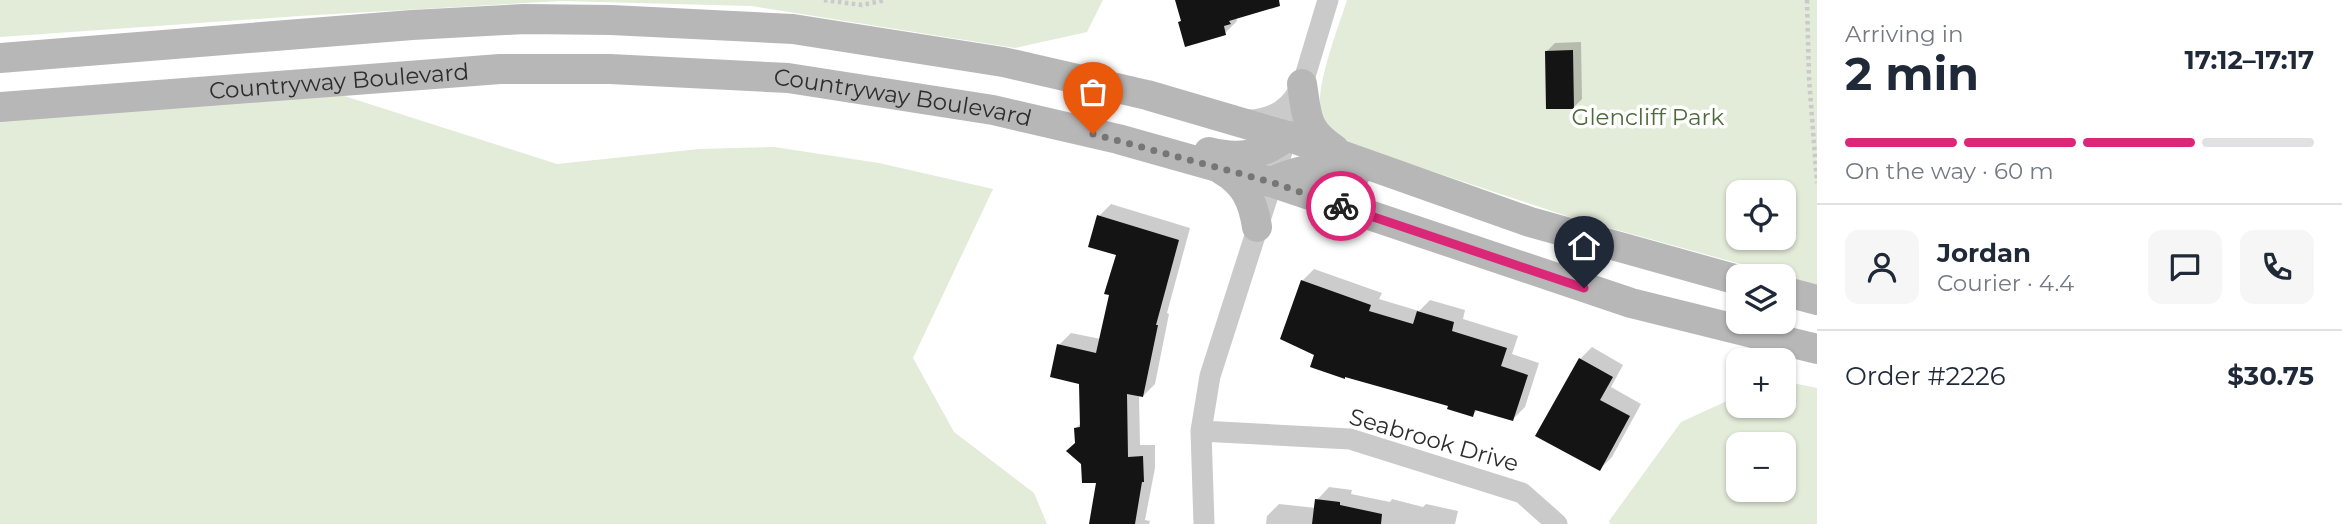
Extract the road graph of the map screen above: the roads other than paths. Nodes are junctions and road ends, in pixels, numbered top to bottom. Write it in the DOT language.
graph roads {
  1 [pos="1328,0"];
  2 [pos="0,58"];
  3 [pos="1303,85"];
  4 [pos="0,107"];
  5 [pos="993,110"];
  6 [pos="1233,120"];
  7 [pos="1275,144"];
  8 [pos="1343,155"];
  9 [pos="1219,168"];
  10 [pos="1284,177"];
  11 [pos="1323,200"];
  12 [pos="1257,227"];
  13 [pos="1574,235"];
  14 [pos="1726,277"];
  15 [pos="1796,294"];
  16 [pos="1817,300"];
  17 [pos="1817,349"];
  18 [pos="1201,431"];
  19 [pos="1203,524"];
  20 [pos="1557,524"];
  1 -- 3 [label="street"];
  2 -- 6 [label="street"];
  3 -- 6 [label="street"];
  3 -- 7 [label="street"];
  3 -- 8 [label="street"];
  4 -- 5 [label="street, Countryway Boulevard"];
  5 -- 7 [label="street"];
  5 -- 9 [label="street, Countryway Boulevard"];
  6 -- 7 [label="street"];
  7 -- 8 [label="street"];
  7 -- 10 [label="street"];
  8 -- 13 [label="street"];
  9 -- 10 [label="street, Countryway Boulevard"];
  9 -- 12 [label="street"];
  10 -- 11 [label="street, Countryway Boulevard"];
  10 -- 12 [label="street"];
  10 -- 13 [label="street"];
  11 -- 12 [label="street"];
  11 -- 17 [label="street, Countryway Boulevard"];
  12 -- 18 [label="street"];
  13 -- 14 [label="street"];
  15 -- 16 [label="street"];
  18 -- 19 [label="street"];
  18 -- 20 [label="street, Seabrook Drive"];
}
